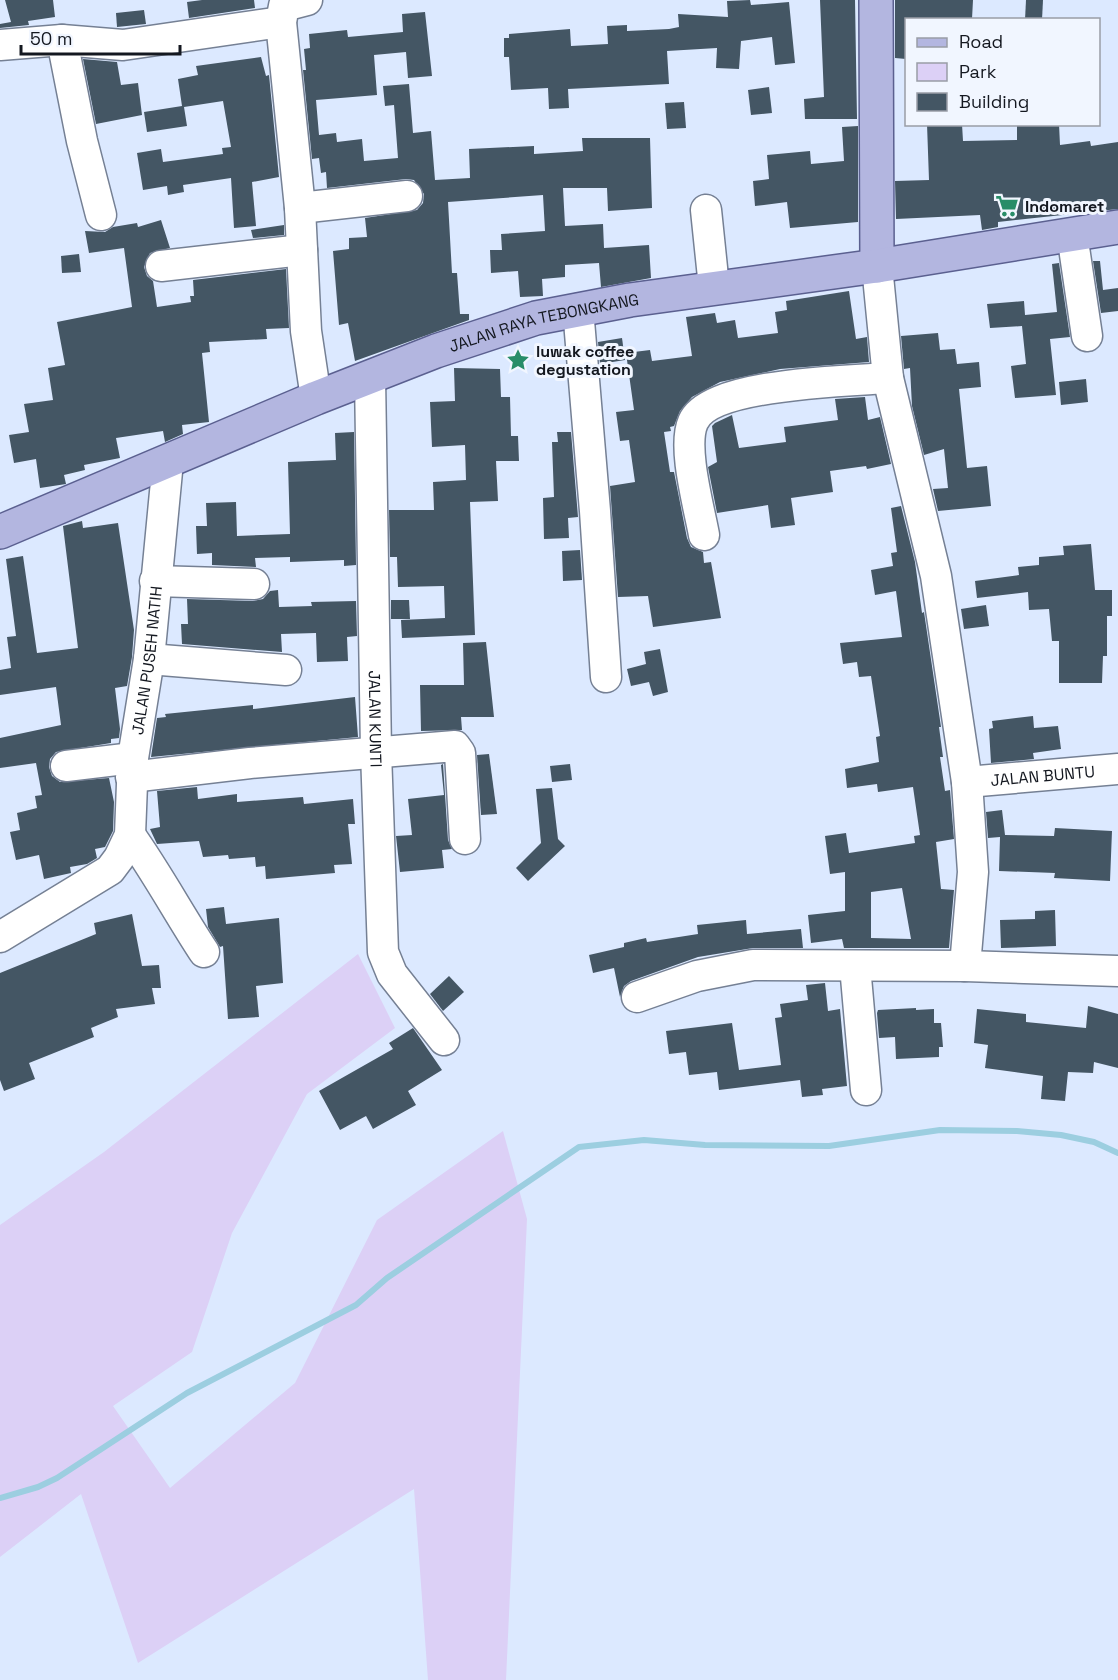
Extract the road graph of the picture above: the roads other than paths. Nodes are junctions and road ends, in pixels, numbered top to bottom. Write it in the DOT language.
graph roads {
  1 [pos="876,0"];
  2 [pos="287,7"];
  3 [pos="62,40"];
  4 [pos="0,45"];
  5 [pos="407,196"];
  6 [pos="300,208"];
  7 [pos="706,210"];
  8 [pos="101,215"];
  9 [pos="1118,227"];
  10 [pos="1072,234"];
  11 [pos="302,250"];
  12 [pos="161,266"];
  13 [pos="877,266"];
  14 [pos="714,287"];
  15 [pos="578,309"];
  16 [pos="1087,336"];
  17 [pos="370,377"];
  18 [pos="888,378"];
  19 [pos="316,398"];
  20 [pos="168,461"];
  21 [pos="0,531"];
  22 [pos="704,535"];
  23 [pos="155,581"];
  24 [pos="254,584"];
  25 [pos="149,659"];
  26 [pos="286,670"];
  27 [pos="606,677"];
  28 [pos="376,752"];
  29 [pos="66,766"];
  30 [pos="132,768"];
  31 [pos="1118,770"];
  32 [pos="967,782"];
  33 [pos="465,839"];
  34 [pos="125,847"];
  35 [pos="0,938"];
  36 [pos="204,952"];
  37 [pos="855,966"];
  38 [pos="965,966"];
  39 [pos="1118,971"];
  40 [pos="638,997"];
  41 [pos="444,1040"];
  42 [pos="866,1090"];
  1 -- 13 [label="main road"];
  2 -- 3 [label="street"];
  2 -- 6 [label="street"];
  3 -- 4 [label="street"];
  3 -- 8 [label="street"];
  5 -- 6 [label="street"];
  6 -- 11 [label="street"];
  7 -- 14 [label="street"];
  9 -- 10 [label="main road, JALAN RAYA TEBONGKANG"];
  10 -- 13 [label="main road, JALAN RAYA TEBONGKANG"];
  10 -- 16 [label="street"];
  11 -- 12 [label="street"];
  11 -- 19 [label="street"];
  13 -- 14 [label="main road, JALAN RAYA TEBONGKANG"];
  13 -- 18 [label="street"];
  14 -- 15 [label="main road, JALAN RAYA TEBONGKANG"];
  15 -- 17 [label="main road, JALAN RAYA TEBONGKANG"];
  15 -- 27 [label="street"];
  17 -- 19 [label="main road, JALAN RAYA TEBONGKANG"];
  17 -- 28 [label="street, JALAN KUNTI"];
  18 -- 22 [label="street"];
  18 -- 32 [label="street"];
  19 -- 20 [label="main road, JALAN RAYA TEBONGKANG"];
  20 -- 21 [label="main road, JALAN RAYA TEBONGKANG"];
  20 -- 23 [label="street, JALAN PUSEH NATIH"];
  23 -- 24 [label="street"];
  23 -- 25 [label="street, JALAN PUSEH NATIH"];
  25 -- 26 [label="street"];
  25 -- 30 [label="street, JALAN PUSEH NATIH"];
  28 -- 30 [label="street"];
  28 -- 33 [label="street"];
  28 -- 41 [label="street, JALAN KUNTI"];
  29 -- 30 [label="street"];
  30 -- 34 [label="street, JALAN PUSEH NATIH"];
  31 -- 32 [label="street, JALAN BUNTU"];
  32 -- 38 [label="street"];
  34 -- 35 [label="street"];
  34 -- 36 [label="street"];
  37 -- 38 [label="street"];
  37 -- 40 [label="street"];
  37 -- 42 [label="street"];
  38 -- 39 [label="street"];
}
